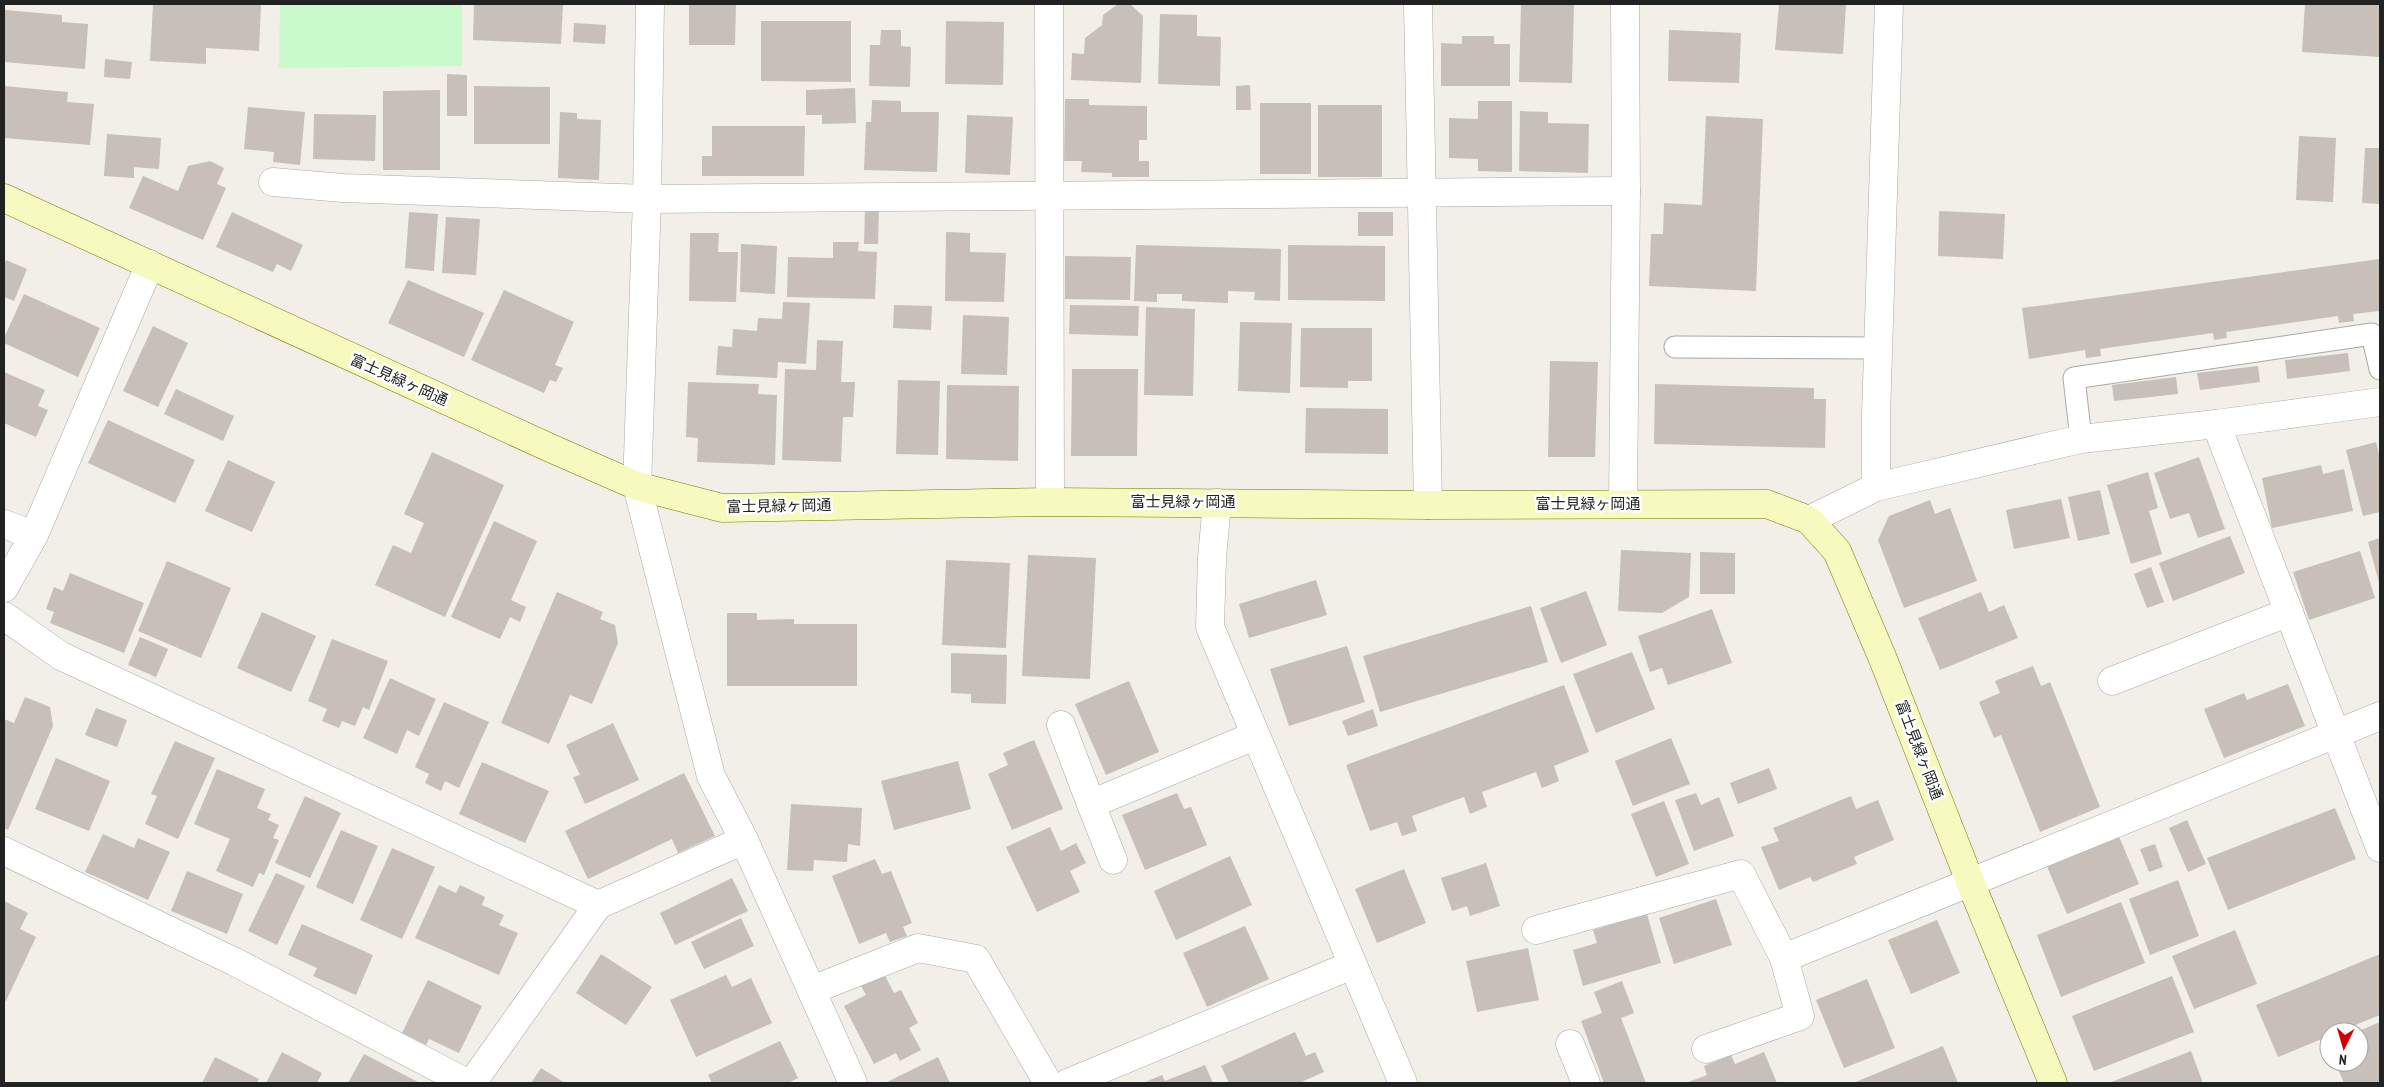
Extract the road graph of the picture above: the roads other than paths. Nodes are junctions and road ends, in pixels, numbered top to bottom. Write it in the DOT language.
graph roads {
  1 [pos="650,4"];
  2 [pos="1049,4"];
  3 [pos="1418,4"];
  4 [pos="1625,4"];
  5 [pos="1889,4"];
  6 [pos="273,182"];
  7 [pos="1423,191"];
  8 [pos="1626,191"];
  9 [pos="1048,197"];
  10 [pos="4,198"];
  11 [pos="647,199"];
  12 [pos="150,264"];
  13 [pos="1675,346"];
  14 [pos="1878,348"];
  15 [pos="2380,369"];
  16 [pos="2380,402"];
  17 [pos="2216,424"];
  18 [pos="2081,439"];
  19 [pos="637,486"];
  20 [pos="1876,487"];
  21 [pos="1050,502"];
  22 [pos="1217,503"];
  23 [pos="1623,504"];
  24 [pos="1428,505"];
  25 [pos="1809,520"];
  26 [pos="4,524"];
  27 [pos="34,535"];
  28 [pos="4,588"];
  29 [pos="2288,612"];
  30 [pos="4,616"];
  31 [pos="2112,681"];
  32 [pos="2380,716"];
  33 [pos="1061,725"];
  34 [pos="2337,733"];
  35 [pos="1254,736"];
  36 [pos="1091,804"];
  37 [pos="744,840"];
  38 [pos="2380,848"];
  39 [pos="4,851"];
  40 [pos="1113,860"];
  41 [pos="1971,884"];
  42 [pos="598,905"];
  43 [pos="1536,930"];
  44 [pos="1784,958"];
  45 [pos="1352,965"];
  46 [pos="812,990"];
  47 [pos="1570,1044"];
  48 [pos="1706,1049"];
  49 [pos="467,1083"];
  50 [pos="472,1083"];
  51 [pos="853,1083"];
  52 [pos="1048,1083"];
  53 [pos="1068,1083"];
  54 [pos="1403,1083"];
  55 [pos="1586,1083"];
  56 [pos="2053,1083"];
  1 -- 11 [label="street"];
  2 -- 9 [label="street"];
  3 -- 7 [label="street"];
  4 -- 8 [label="street"];
  5 -- 14 [label="street"];
  6 -- 11 [label="street"];
  7 -- 8 [label="street"];
  7 -- 9 [label="street"];
  7 -- 24 [label="street"];
  8 -- 23 [label="street"];
  9 -- 11 [label="street"];
  9 -- 21 [label="street"];
  10 -- 12 [label="street, 富士見緑ヶ岡通"];
  11 -- 19 [label="street"];
  12 -- 19 [label="street, 富士見緑ヶ岡通"];
  12 -- 27 [label="street"];
  13 -- 14 [label="lane"];
  14 -- 20 [label="street"];
  15 -- 18 [label="lane"];
  16 -- 17 [label="street"];
  17 -- 18 [label="street"];
  17 -- 29 [label="street"];
  18 -- 20 [label="street"];
  19 -- 21 [label="street, 富士見緑ヶ岡通"];
  19 -- 37 [label="street"];
  20 -- 25 [label="street"];
  21 -- 22 [label="street, 富士見緑ヶ岡通"];
  22 -- 24 [label="street, 富士見緑ヶ岡通"];
  22 -- 35 [label="street"];
  23 -- 24 [label="street, 富士見緑ヶ岡通"];
  23 -- 25 [label="street, 富士見緑ヶ岡通"];
  25 -- 41 [label="street, 富士見緑ヶ岡通"];
  26 -- 27 [label="street"];
  27 -- 28 [label="street"];
  29 -- 31 [label="street"];
  29 -- 34 [label="street"];
  30 -- 42 [label="street"];
  32 -- 34 [label="street"];
  33 -- 36 [label="street"];
  34 -- 38 [label="street"];
  34 -- 41 [label="street"];
  35 -- 36 [label="street"];
  35 -- 45 [label="street"];
  36 -- 40 [label="street"];
  37 -- 42 [label="street"];
  37 -- 46 [label="street"];
  39 -- 49 [label="street"];
  41 -- 44 [label="street"];
  41 -- 56 [label="street, 富士見緑ヶ岡通"];
  42 -- 50 [label="street"];
  43 -- 44 [label="street"];
  44 -- 48 [label="street"];
  45 -- 53 [label="street"];
  45 -- 54 [label="street"];
  46 -- 51 [label="street"];
  46 -- 52 [label="street"];
  47 -- 55 [label="street"];
}
